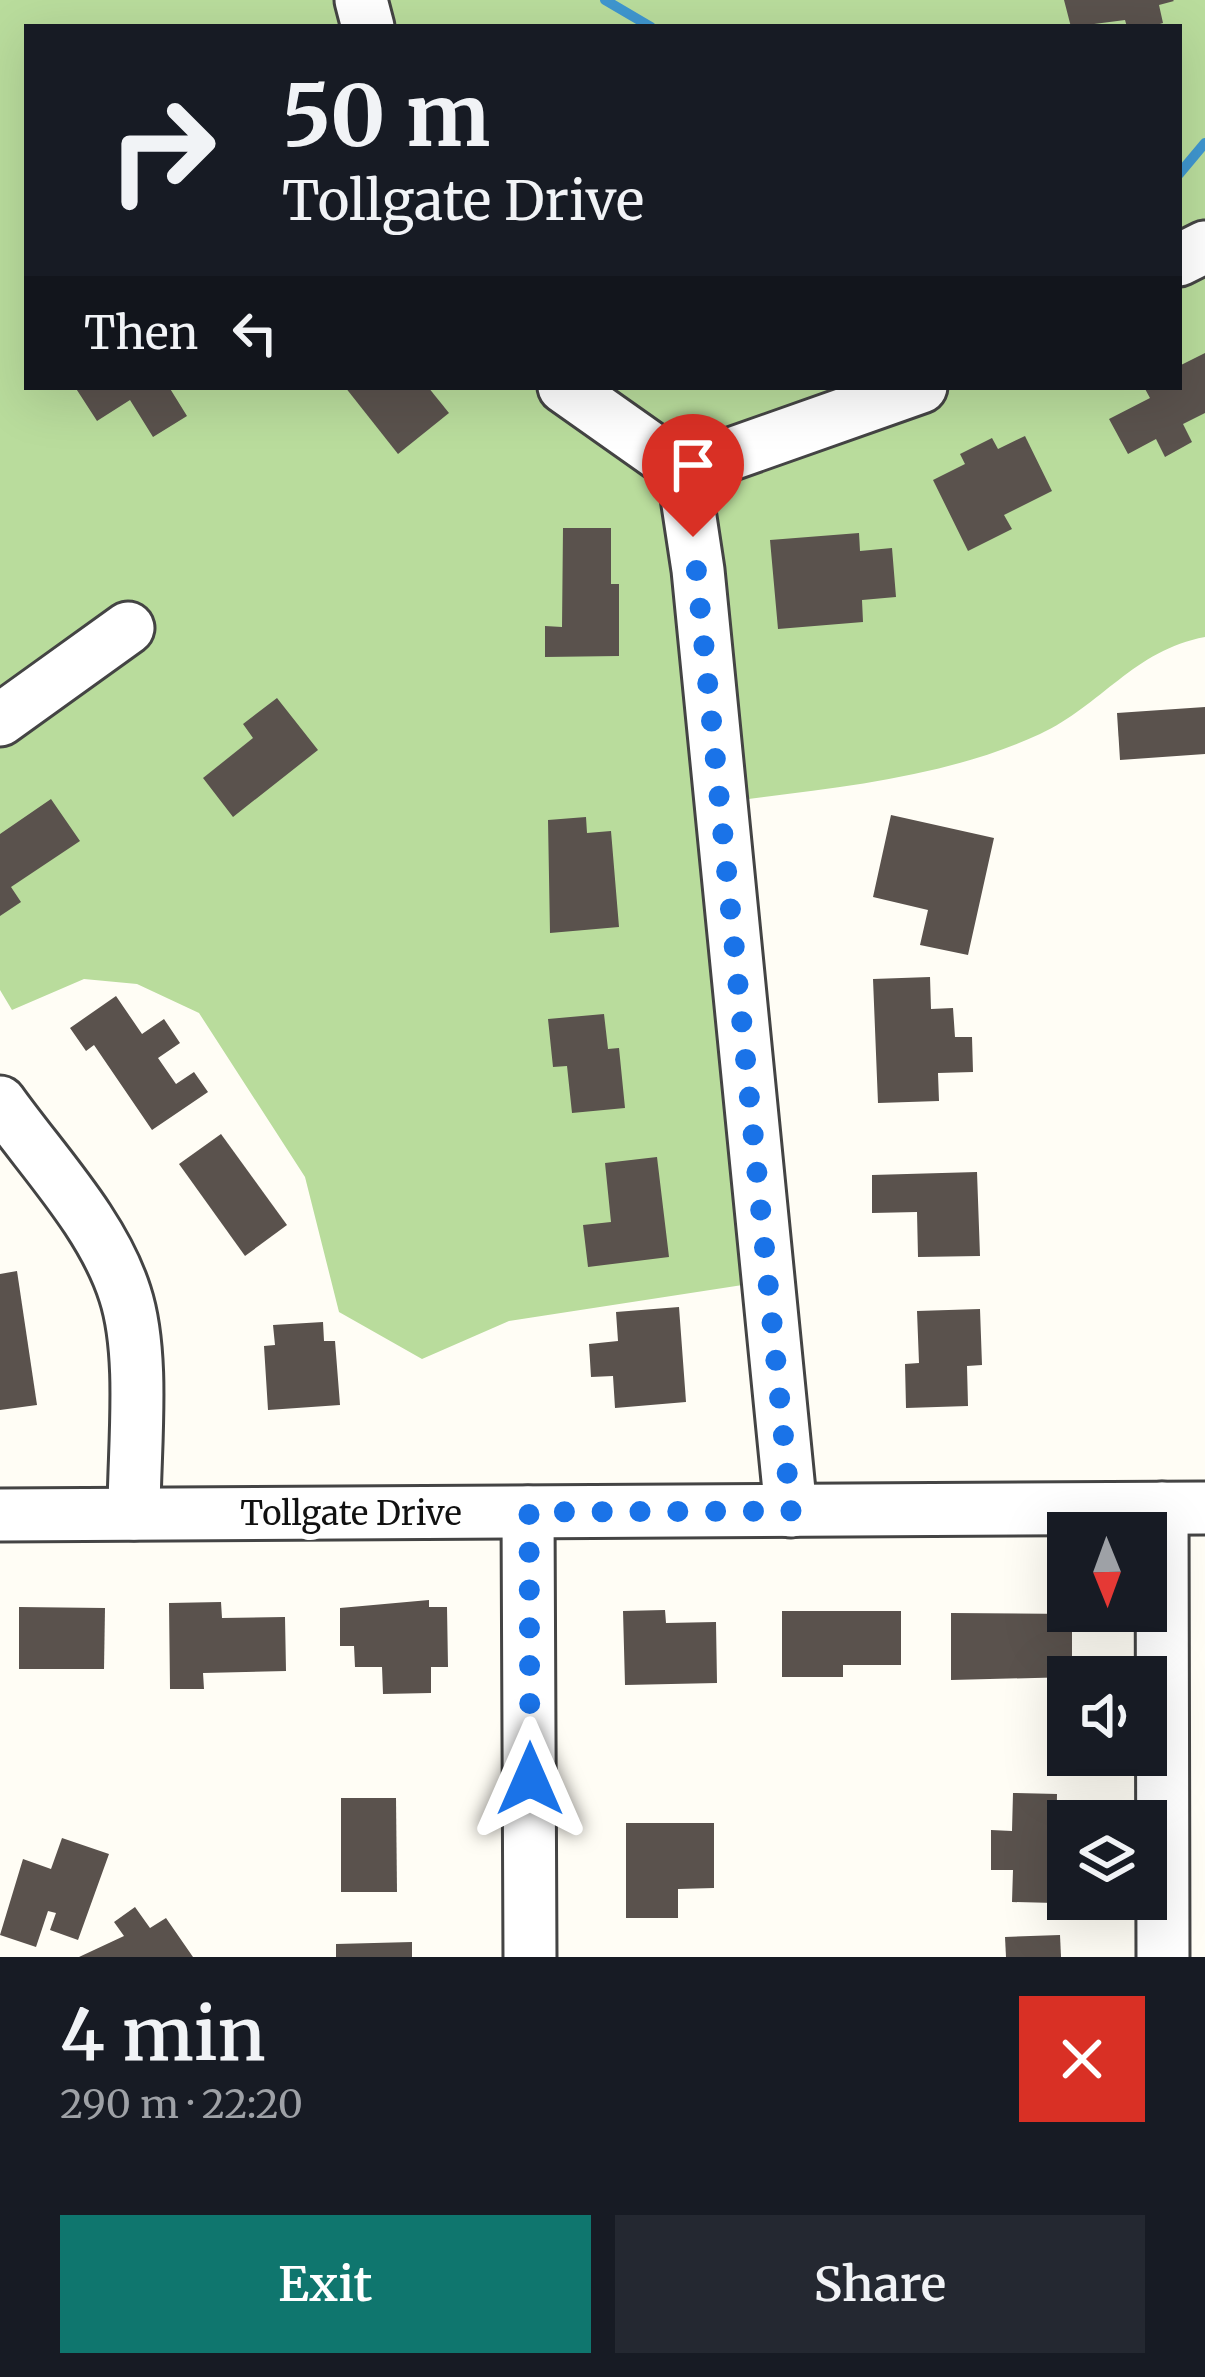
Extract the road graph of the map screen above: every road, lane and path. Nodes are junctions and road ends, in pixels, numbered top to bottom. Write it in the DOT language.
graph roads {
  1 [pos="568,390"];
  2 [pos="912,390"];
  3 [pos="683,471"];
  4 [pos="128,628"];
  5 [pos="0,720"];
  6 [pos="0,1102"];
  7 [pos="1184,1508"];
  8 [pos="791,1511"];
  9 [pos="529,1512"];
  10 [pos="134,1514"];
  11 [pos="0,1515"];
  12 [pos="530,1957"];
  13 [pos="1162,1957"];
  1 -- 3 [label="street"];
  2 -- 3 [label="street"];
  3 -- 8 [label="street"];
  4 -- 5 [label="street"];
  6 -- 10 [label="street"];
  7 -- 8 [label="street, Tollgate Drive"];
  7 -- 13 [label="street"];
  8 -- 9 [label="street, Tollgate Drive"];
  9 -- 10 [label="street, Tollgate Drive"];
  9 -- 12 [label="street"];
  10 -- 11 [label="street, Tollgate Drive"];
}
